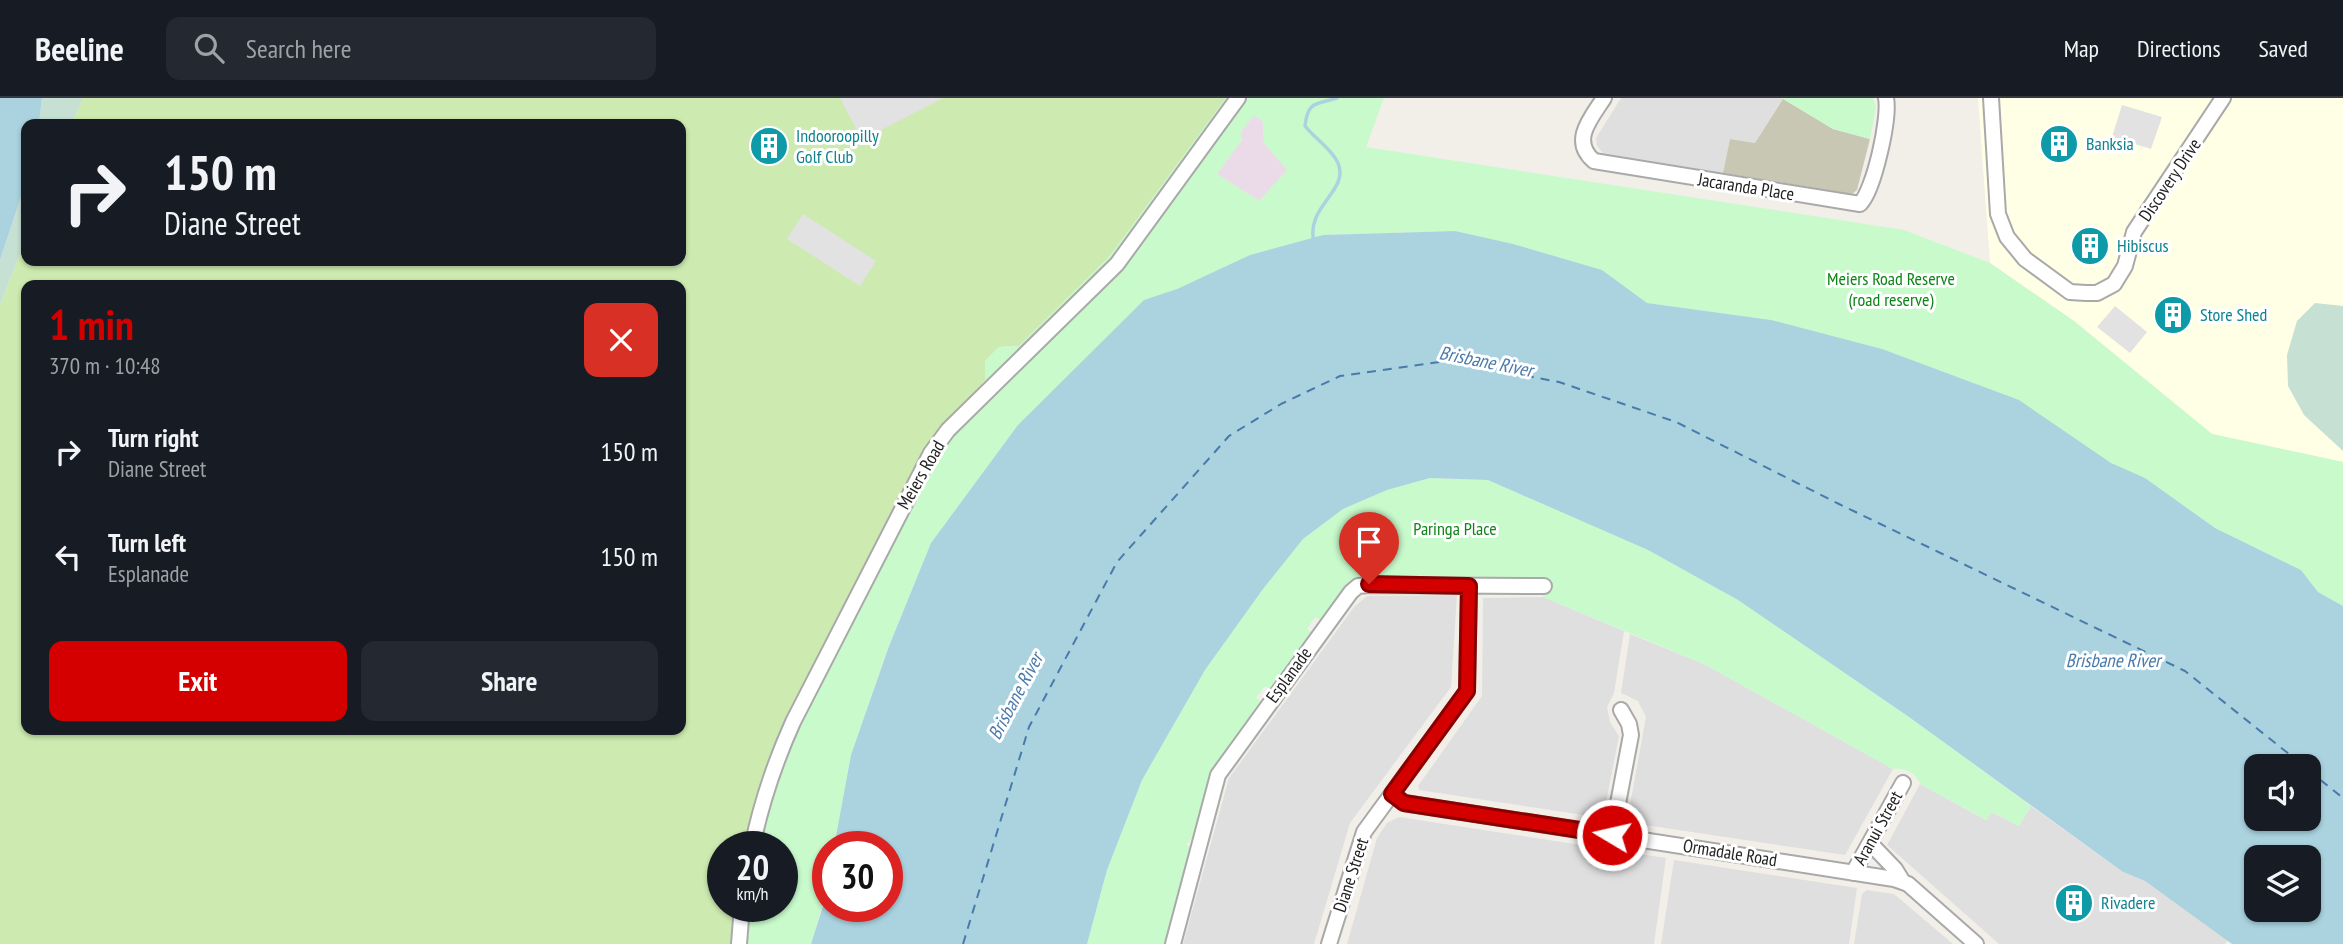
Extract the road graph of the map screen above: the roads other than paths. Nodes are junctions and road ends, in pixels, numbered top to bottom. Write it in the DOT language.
graph roads {
  1 [pos="1238,98"];
  2 [pos="1604,98"];
  3 [pos="1886,98"];
  4 [pos="1991,98"];
  5 [pos="2223,98"];
  6 [pos="1469,586"];
  7 [pos="1544,586"];
  8 [pos="1620,710"];
  9 [pos="1903,783"];
  10 [pos="1392,794"];
  11 [pos="755,831"];
  12 [pos="1612,835"];
  13 [pos="1870,843"];
  14 [pos="1853,873"];
  15 [pos="1903,881"];
  16 [pos="741,922"];
  17 [pos="739,944"];
  18 [pos="1173,944"];
  19 [pos="1329,944"];
  20 [pos="1976,944"];
  1 -- 11 [label="street, Meiers Road"];
  2 -- 3 [label="street, Jacaranda Place"];
  4 -- 5 [label="street, Discovery Drive"];
  6 -- 7 [label="street, Esplanade"];
  6 -- 10 [label="street, Diane Street"];
  6 -- 18 [label="street, Esplanade"];
  8 -- 12 [label="street"];
  9 -- 13 [label="street, Aranui Street"];
  10 -- 12 [label="street, Ormadale Road"];
  10 -- 19 [label="street, Diane Street"];
  12 -- 14 [label="street, Ormadale Road"];
  13 -- 14 [label="street, Aranui Street"];
  13 -- 15 [label="street"];
  14 -- 15 [label="street, Ormadale Road"];
  15 -- 20 [label="street"];
  16 -- 17 [label="street"];
}
